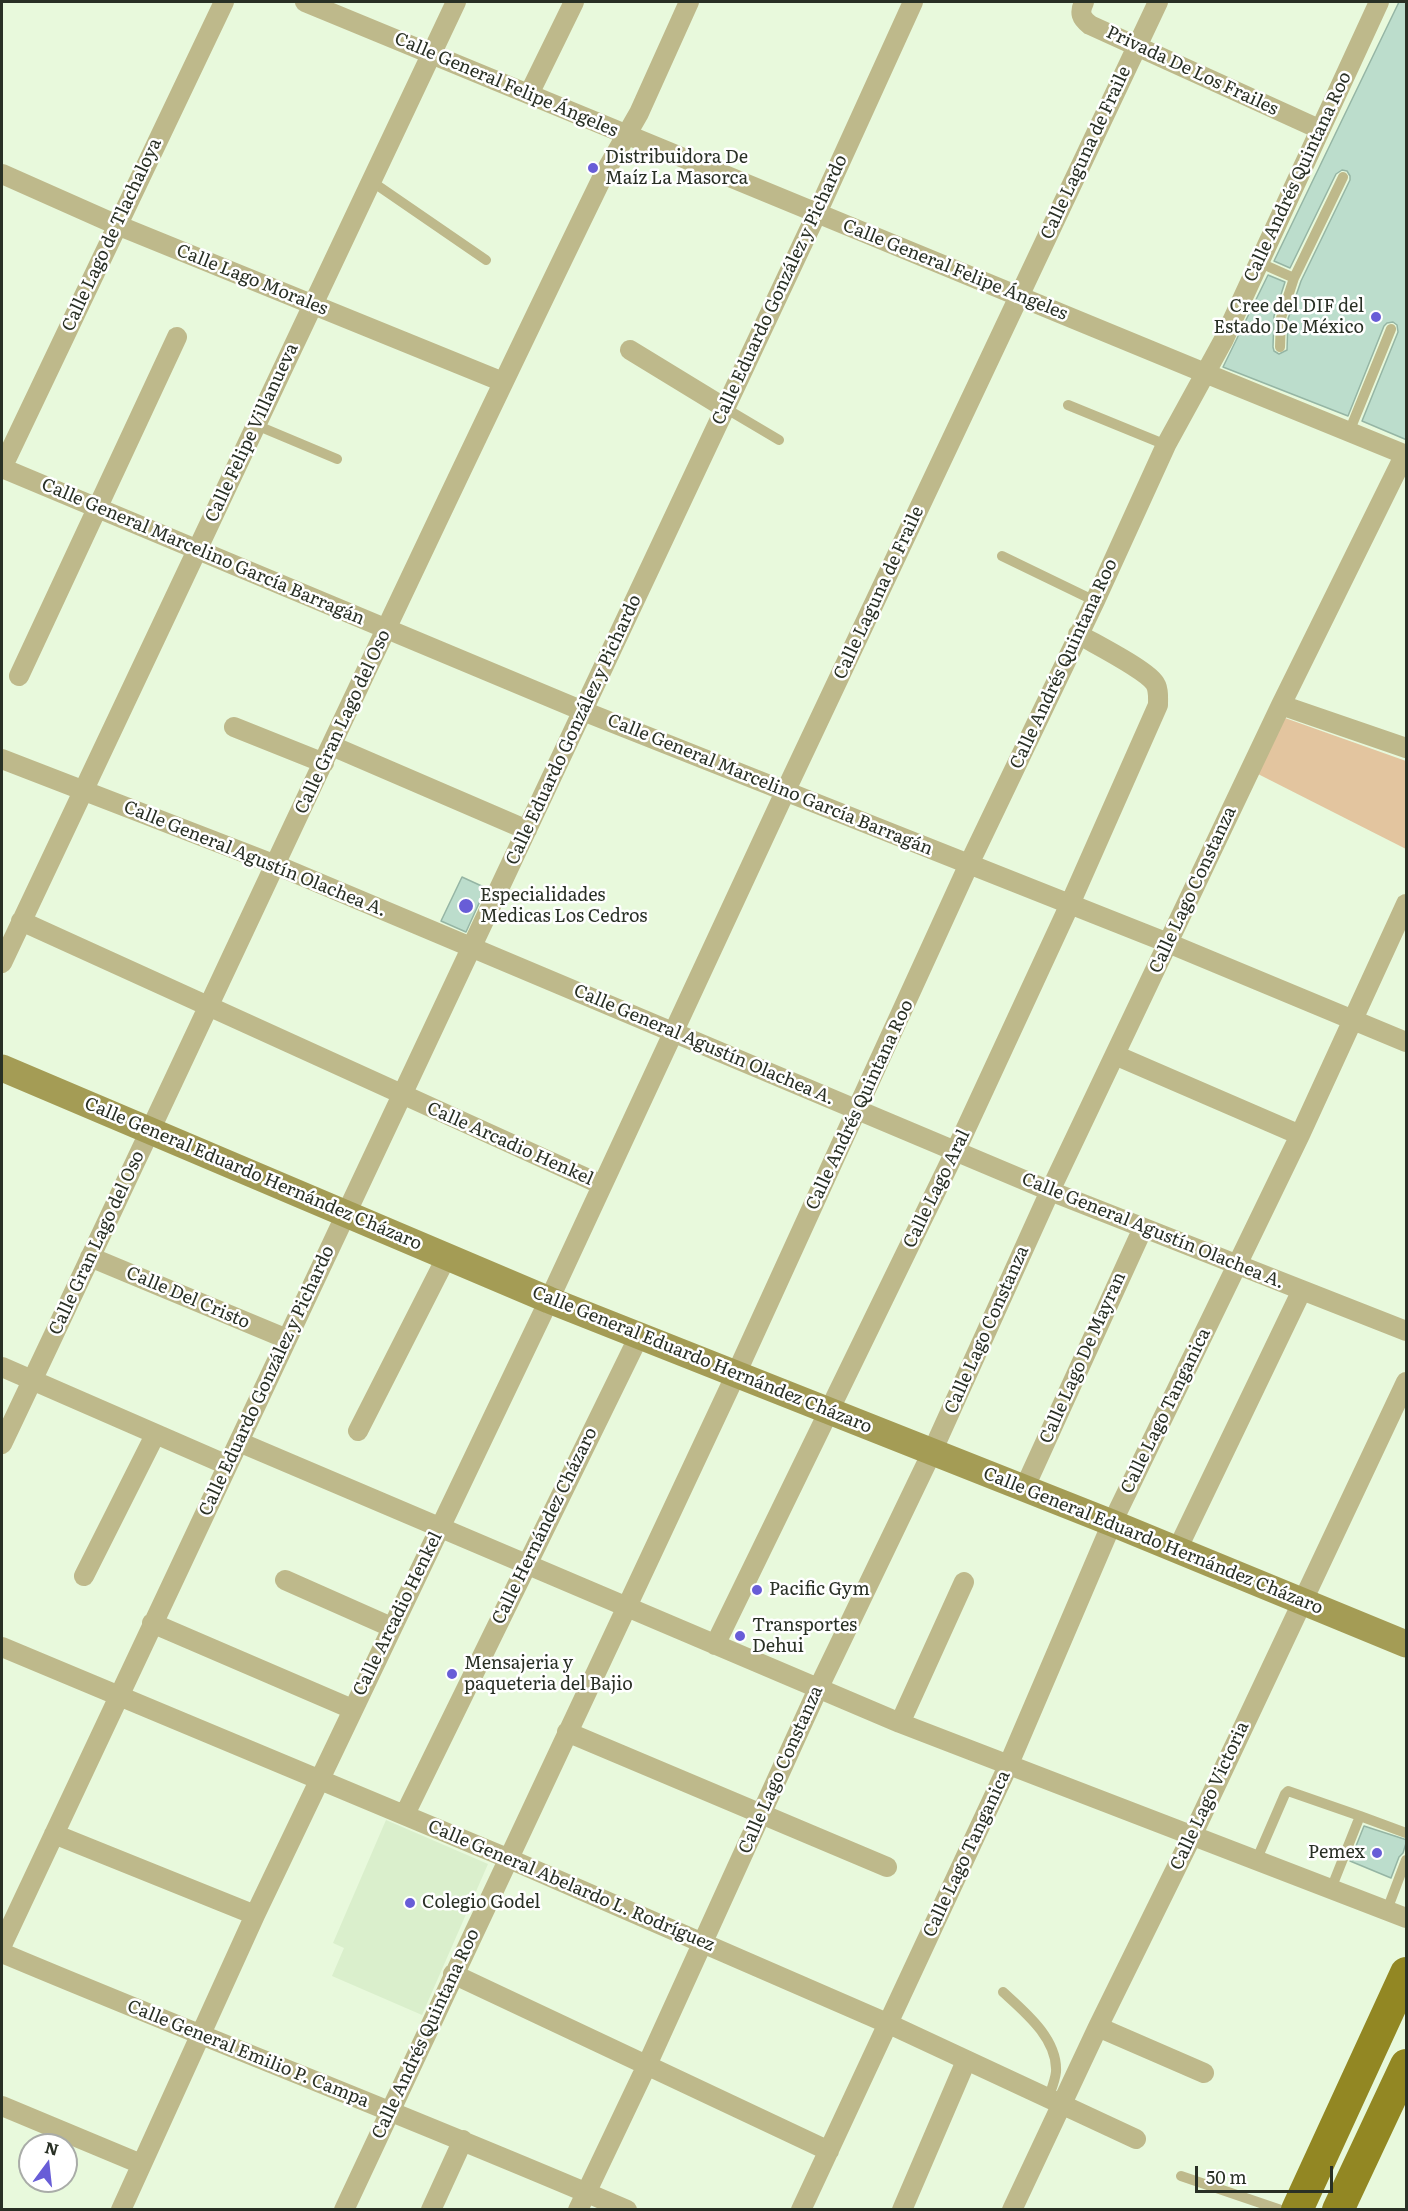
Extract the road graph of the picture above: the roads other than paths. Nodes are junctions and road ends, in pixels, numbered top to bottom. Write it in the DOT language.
graph roads {
  1 [pos="224,2"];
  2 [pos="305,2"];
  3 [pos="456,2"];
  4 [pos="574,2"];
  5 [pos="689,2"];
  6 [pos="913,2"];
  7 [pos="1084,2"];
  8 [pos="1158,2"];
  9 [pos="1379,2"];
  10 [pos="1136,46"];
  11 [pos="431,54"];
  12 [pos="529,94"];
  13 [pos="1319,129"];
  14 [pos="627,135"];
  15 [pos="2,174"];
  16 [pos="1343,177"];
  17 [pos="371,181"];
  18 [pos="817,213"];
  19 [pos="117,225"];
  20 [pos="486,260"];
  21 [pos="1258,262"];
  22 [pos="1294,278"];
  23 [pos="1019,297"];
  24 [pos="313,305"];
  25 [pos="1391,329"];
  26 [pos="177,336"];
  27 [pos="1280,347"];
  28 [pos="630,350"];
  29 [pos="1205,374"];
  30 [pos="503,382"];
  31 [pos="1068,405"];
  32 [pos="725,408"];
  33 [pos="256,424"];
  34 [pos="1349,432"];
  35 [pos="779,440"];
  36 [pos="1166,445"];
  37 [pos="1406,454"];
  38 [pos="337,459"];
  39 [pos="2,468"];
  40 [pos="98,508"];
  41 [pos="197,550"];
  42 [pos="1002,556"];
  43 [pos="1095,601"];
  44 [pos="385,628"];
  45 [pos="1078,634"];
  46 [pos="19,676"];
  47 [pos="1281,705"];
  48 [pos="582,711"];
  49 [pos="234,727"];
  50 [pos="1407,748"];
  51 [pos="328,755"];
  52 [pos="2,759"];
  53 [pos="786,790"];
  54 [pos="82,792"];
  55 [pos="527,830"];
  56 [pos="969,864"];
  57 [pos="276,865"];
  58 [pos="1070,904"];
  59 [pos="1407,904"];
  60 [pos="21,921"];
  61 [pos="1168,943"];
  62 [pos="471,946"];
  63 [pos="2,963"];
  64 [pos="209,1007"];
  65 [pos="1354,1020"];
  66 [pos="673,1032"];
  67 [pos="1407,1042"];
  68 [pos="1115,1055"];
  69 [pos="2,1068"];
  70 [pos="402,1094"];
  71 [pos="858,1110"];
  72 [pos="150,1131"];
  73 [pos="1300,1135"];
  74 [pos="956,1150"];
  75 [pos="602,1185"];
  76 [pos="1050,1191"];
  77 [pos="345,1214"];
  78 [pos="1143,1228"];
  79 [pos="447,1256"];
  80 [pos="90,1257"];
  81 [pos="1236,1263"];
  82 [pos="1302,1290"];
  83 [pos="549,1300"];
  84 [pos="1407,1331"];
  85 [pos="639,1336"];
  86 [pos="287,1339"];
  87 [pos="2,1367"];
  88 [pos="736,1374"];
  89 [pos="32,1381"];
  90 [pos="1407,1382"];
  91 [pos="828,1411"];
  92 [pos="358,1431"];
  93 [pos="155,1435"];
  94 [pos="239,1442"];
  95 [pos="2,1444"];
  96 [pos="932,1452"];
  97 [pos="227,1466"];
  98 [pos="1024,1488"];
  99 [pos="1112,1523"];
  100 [pos="439,1528"];
  101 [pos="1177,1550"];
  102 [pos="526,1565"];
  103 [pos="84,1576"];
  104 [pos="285,1580"];
  105 [pos="964,1582"];
  106 [pos="1303,1600"];
  107 [pos="625,1607"];
  108 [pos="152,1623"];
  109 [pos="391,1627"];
  110 [pos="1407,1644"];
  111 [pos="715,1645"];
  112 [pos="2,1647"];
  113 [pos="818,1689"];
  114 [pos="118,1695"];
  115 [pos="352,1709"];
  116 [pos="900,1723"];
  117 [pos="567,1732"];
  118 [pos="1008,1766"];
  119 [pos="319,1779"];
  120 [pos="761,1813"];
  121 [pos="405,1814"];
  122 [pos="1360,1816"];
  123 [pos="1407,1833"];
  124 [pos="54,1834"];
  125 [pos="1192,1836"];
  126 [pos="507,1858"];
  127 [pos="1407,1860"];
  128 [pos="1256,1861"];
  129 [pos="887,1867"];
  130 [pos="1331,1889"];
  131 [pos="1387,1910"];
  132 [pos="255,1916"];
  133 [pos="1407,1918"];
  134 [pos="703,1943"];
  135 [pos="2,1945"];
  136 [pos="2,1953"];
  137 [pos="1407,1973"];
  138 [pos="453,1974"];
  139 [pos="1003,1992"];
  140 [pos="889,2024"];
  141 [pos="1098,2027"];
  142 [pos="200,2036"];
  143 [pos="966,2061"];
  144 [pos="647,2065"];
  145 [pos="1407,2065"];
  146 [pos="1204,2073"];
  147 [pos="1054,2102"];
  148 [pos="2,2106"];
  149 [pos="390,2111"];
  150 [pos="1136,2139"];
  151 [pos="463,2140"];
  152 [pos="829,2151"];
  153 [pos="141,2164"];
  154 [pos="1181,2176"];
  155 [pos="582,2201"];
  156 [pos="1019,2207"];
  157 [pos="121,2210"];
  158 [pos="344,2210"];
  159 [pos="430,2210"];
  160 [pos="627,2210"];
  161 [pos="801,2210"];
  162 [pos="902,2210"];
  163 [pos="1281,2210"];
  164 [pos="1297,2210"];
  165 [pos="1338,2210"];
  1 -- 19 [label="street, Calle Lago de Tlachaloya"];
  2 -- 11 [label="street, Calle General Felipe Ángeles"];
  3 -- 11 [label="street, Calle Felipe Villanueva"];
  4 -- 12 [label="street"];
  5 -- 14 [label="street, Calle Gran Lago del Oso"];
  6 -- 18 [label="street, Calle Eduardo González y Pichardo"];
  7 -- 10 [label="street, Privada De Los Frailes"];
  8 -- 10 [label="street, Calle Laguna de Fraile"];
  9 -- 13 [label="street, Calle Andrés Quintana Roo"];
  10 -- 13 [label="street, Privada De Los Frailes"];
  10 -- 23 [label="street, Calle Laguna de Fraile"];
  11 -- 12 [label="street, Calle General Felipe Ángeles"];
  11 -- 17 [label="street, Calle Felipe Villanueva"];
  12 -- 14 [label="street, Calle General Felipe Ángeles"];
  13 -- 21 [label="street, Calle Andrés Quintana Roo"];
  14 -- 18 [label="street, Calle General Felipe Ángeles"];
  14 -- 30 [label="street, Calle Gran Lago del Oso"];
  15 -- 19 [label="street, Calle Lago Morales"];
  16 -- 22 [label="lane"];
  17 -- 20 [label="lane"];
  17 -- 24 [label="street, Calle Felipe Villanueva"];
  18 -- 23 [label="street, Calle General Felipe Ángeles"];
  18 -- 32 [label="street, Calle Eduardo González y Pichardo"];
  19 -- 24 [label="street, Calle Lago Morales"];
  19 -- 39 [label="street, Calle Lago de Tlachaloya"];
  21 -- 22 [label="lane"];
  21 -- 29 [label="street, Calle Andrés Quintana Roo"];
  22 -- 27 [label="lane"];
  23 -- 29 [label="street, Calle General Felipe Ángeles"];
  23 -- 53 [label="street, Calle Laguna de Fraile"];
  24 -- 30 [label="street, Calle Lago Morales"];
  24 -- 33 [label="street, Calle Felipe Villanueva"];
  25 -- 34 [label="lane"];
  26 -- 40 [label="street"];
  28 -- 32 [label="street"];
  29 -- 34 [label="street, Calle General Felipe Ángeles"];
  29 -- 36 [label="street, Calle Andrés Quintana Roo"];
  30 -- 44 [label="street, Calle Gran Lago del Oso"];
  31 -- 36 [label="lane"];
  32 -- 35 [label="lane"];
  32 -- 48 [label="street, Calle Eduardo González y Pichardo"];
  33 -- 38 [label="lane"];
  33 -- 41 [label="street, Calle Felipe Villanueva"];
  34 -- 37 [label="street, Calle General Felipe Ángeles"];
  36 -- 43 [label="street, Calle Andrés Quintana Roo"];
  37 -- 47 [label="street, Calle Lago Constanza"];
  39 -- 40 [label="street, Calle General Marcelino García Barragán"];
  40 -- 41 [label="street, Calle General Marcelino García Barragán"];
  40 -- 46 [label="street"];
  41 -- 44 [label="street, Calle General Marcelino García Barragán"];
  41 -- 54 [label="street, Calle Felipe Villanueva"];
  42 -- 43 [label="lane"];
  43 -- 45 [label="street, Calle Andrés Quintana Roo"];
  44 -- 48 [label="street, Calle General Marcelino García Barragán"];
  44 -- 51 [label="street, Calle Gran Lago del Oso"];
  45 -- 56 [label="street, Calle Andrés Quintana Roo"];
  45 -- 58 [label="street, Calle Lago Aral"];
  47 -- 50 [label="street"];
  47 -- 61 [label="street, Calle Lago Constanza"];
  48 -- 53 [label="street, Calle General Marcelino García Barragán"];
  48 -- 55 [label="street, Calle Eduardo González y Pichardo"];
  49 -- 51 [label="street"];
  51 -- 55 [label="street"];
  51 -- 57 [label="street, Calle Gran Lago del Oso"];
  52 -- 54 [label="street, Calle General Agustín Olachea A."];
  53 -- 56 [label="street, Calle General Marcelino García Barragán"];
  53 -- 66 [label="street, Calle Laguna de Fraile"];
  54 -- 57 [label="street, Calle General Agustín Olachea A."];
  54 -- 60 [label="street, Calle Felipe Villanueva"];
  55 -- 62 [label="street, Calle Eduardo González y Pichardo"];
  56 -- 58 [label="street, Calle General Marcelino García Barragán"];
  56 -- 71 [label="street, Calle Andrés Quintana Roo"];
  57 -- 62 [label="street, Calle General Agustín Olachea A."];
  57 -- 64 [label="street, Calle Gran Lago del Oso"];
  58 -- 61 [label="street, Calle General Marcelino García Barragán"];
  58 -- 74 [label="street, Calle Lago Aral"];
  59 -- 65 [label="street, Calle Lago Tanganica"];
  60 -- 63 [label="street, Calle Felipe Villanueva"];
  60 -- 64 [label="street, Calle Arcadio Henkel"];
  61 -- 65 [label="street, Calle General Marcelino García Barragán"];
  61 -- 68 [label="street, Calle Lago Constanza"];
  62 -- 66 [label="street, Calle General Agustín Olachea A."];
  62 -- 70 [label="street, Calle Eduardo González y Pichardo"];
  64 -- 70 [label="street, Calle Arcadio Henkel"];
  64 -- 72 [label="street, Calle Gran Lago del Oso"];
  65 -- 67 [label="street, Calle General Marcelino García Barragán"];
  65 -- 73 [label="street, Calle Lago Tanganica"];
  66 -- 71 [label="street, Calle General Agustín Olachea A."];
  66 -- 75 [label="street, Calle Laguna de Fraile"];
  68 -- 73 [label="street"];
  68 -- 76 [label="street, Calle Lago Constanza"];
  69 -- 72 [label="main road, Calle General Eduardo Hernández Cházaro"];
  70 -- 75 [label="street, Calle Arcadio Henkel"];
  70 -- 77 [label="street, Calle Eduardo González y Pichardo"];
  71 -- 74 [label="street, Calle General Agustín Olachea A."];
  71 -- 88 [label="street, Calle Andrés Quintana Roo"];
  72 -- 77 [label="main road, Calle General Eduardo Hernández Cházaro"];
  72 -- 80 [label="street, Calle Gran Lago del Oso"];
  73 -- 81 [label="street, Calle Lago Tanganica"];
  74 -- 76 [label="street, Calle General Agustín Olachea A."];
  74 -- 91 [label="street, Calle Lago Aral"];
  75 -- 83 [label="street, Calle Arcadio Henkel"];
  76 -- 78 [label="street, Calle General Agustín Olachea A."];
  76 -- 96 [label="street, Calle Lago Constanza"];
  77 -- 79 [label="main road, Calle General Eduardo Hernández Cházaro"];
  77 -- 86 [label="street, Calle Eduardo González y Pichardo"];
  78 -- 81 [label="street, Calle General Agustín Olachea A."];
  78 -- 98 [label="street, Calle Lago De Mayran"];
  79 -- 83 [label="main road, Calle General Eduardo Hernández Cházaro"];
  79 -- 92 [label="street"];
  80 -- 86 [label="street, Calle Del Cristo"];
  80 -- 89 [label="street, Calle Gran Lago del Oso"];
  81 -- 82 [label="street, Calle General Agustín Olachea A."];
  81 -- 99 [label="street, Calle Lago Tanganica"];
  82 -- 84 [label="street, Calle General Agustín Olachea A."];
  82 -- 101 [label="street"];
  83 -- 85 [label="main road, Calle General Eduardo Hernández Cházaro"];
  83 -- 100 [label="street, Calle Arcadio Henkel"];
  85 -- 88 [label="main road, Calle General Eduardo Hernández Cházaro"];
  85 -- 102 [label="street, Calle Hernández Cházaro"];
  86 -- 94 [label="street, Calle Eduardo González y Pichardo"];
  87 -- 89 [label="street"];
  88 -- 91 [label="main road, Calle General Eduardo Hernández Cházaro"];
  88 -- 107 [label="street, Calle Andrés Quintana Roo"];
  89 -- 93 [label="street"];
  89 -- 95 [label="street, Calle Gran Lago del Oso"];
  90 -- 106 [label="street, Calle Lago Victoria"];
  91 -- 96 [label="main road, Calle General Eduardo Hernández Cházaro"];
  91 -- 111 [label="street, Calle Lago Aral"];
  93 -- 97 [label="street"];
  93 -- 103 [label="street"];
  94 -- 97 [label="street, Calle Eduardo González y Pichardo"];
  94 -- 100 [label="street"];
  96 -- 98 [label="main road, Calle General Eduardo Hernández Cházaro"];
  96 -- 113 [label="street, Calle Lago Constanza"];
  97 -- 108 [label="street, Calle Eduardo González y Pichardo"];
  98 -- 99 [label="main road, Calle General Eduardo Hernández Cházaro"];
  99 -- 101 [label="main road, Calle General Eduardo Hernández Cházaro"];
  99 -- 118 [label="street, Calle Lago Tanganica"];
  100 -- 102 [label="street"];
  100 -- 109 [label="street, Calle Arcadio Henkel"];
  101 -- 106 [label="main road, Calle General Eduardo Hernández Cházaro"];
  102 -- 107 [label="street"];
  102 -- 121 [label="street, Calle Hernández Cházaro"];
  104 -- 109 [label="street"];
  105 -- 116 [label="street"];
  106 -- 110 [label="main road, Calle General Eduardo Hernández Cházaro"];
  106 -- 125 [label="street, Calle Lago Victoria"];
  107 -- 111 [label="street"];
  107 -- 117 [label="street, Calle Andrés Quintana Roo"];
  108 -- 114 [label="street, Calle Eduardo González y Pichardo"];
  108 -- 115 [label="street, Calle Arcadio Henkel"];
  109 -- 115 [label="street, Calle Arcadio Henkel"];
  111 -- 113 [label="street"];
  112 -- 114 [label="street, Calle General Abelardo L. Rodríguez"];
  113 -- 116 [label="street"];
  113 -- 120 [label="street, Calle Lago Constanza"];
  114 -- 119 [label="street, Calle General Abelardo L. Rodríguez"];
  114 -- 124 [label="street, Calle Eduardo González y Pichardo"];
  115 -- 119 [label="street, Calle Arcadio Henkel"];
  116 -- 118 [label="street"];
  117 -- 120 [label="street"];
  117 -- 126 [label="street, Calle Andrés Quintana Roo"];
  118 -- 125 [label="street"];
  118 -- 140 [label="street, Calle Lago Tanganica"];
  119 -- 121 [label="street, Calle General Abelardo L. Rodríguez"];
  119 -- 132 [label="street, Calle Arcadio Henkel"];
  120 -- 129 [label="street"];
  120 -- 134 [label="street, Calle Lago Constanza"];
  121 -- 126 [label="street, Calle General Abelardo L. Rodríguez"];
  122 -- 123 [label="lane"];
  122 -- 128 [label="lane"];
  122 -- 130 [label="lane"];
  124 -- 132 [label="street"];
  124 -- 135 [label="street, Calle Eduardo González y Pichardo"];
  125 -- 128 [label="street"];
  125 -- 141 [label="street, Calle Lago Victoria"];
  126 -- 134 [label="street, Calle General Abelardo L. Rodríguez"];
  126 -- 138 [label="street, Calle Andrés Quintana Roo"];
  127 -- 131 [label="lane"];
  128 -- 130 [label="street"];
  130 -- 131 [label="street"];
  131 -- 133 [label="street"];
  132 -- 142 [label="street, Calle Arcadio Henkel"];
  134 -- 140 [label="street, Calle General Abelardo L. Rodríguez"];
  134 -- 144 [label="street, Calle Lago Constanza"];
  136 -- 142 [label="street, Calle General Emilio P. Campa"];
  137 -- 164 [label="main road"];
  138 -- 144 [label="street"];
  138 -- 149 [label="street, Calle Andrés Quintana Roo"];
  139 -- 147 [label="lane"];
  140 -- 143 [label="street, Calle General Abelardo L. Rodríguez"];
  140 -- 152 [label="street, Calle Lago Tanganica"];
  141 -- 146 [label="street"];
  141 -- 147 [label="street, Calle Lago Victoria"];
  142 -- 149 [label="street, Calle General Emilio P. Campa"];
  142 -- 153 [label="street, Calle Arcadio Henkel"];
  143 -- 147 [label="street, Calle General Abelardo L. Rodríguez"];
  143 -- 162 [label="street"];
  144 -- 152 [label="street"];
  144 -- 155 [label="street, Calle Lago Constanza"];
  145 -- 165 [label="main road"];
  147 -- 150 [label="street, Calle General Abelardo L. Rodríguez"];
  147 -- 156 [label="street, Calle Lago Victoria"];
  148 -- 153 [label="street"];
  149 -- 151 [label="street, Calle General Emilio P. Campa"];
  149 -- 158 [label="street, Calle Andrés Quintana Roo"];
  151 -- 155 [label="street, Calle General Emilio P. Campa"];
  151 -- 159 [label="street"];
  152 -- 161 [label="street, Calle Lago Tanganica"];
  153 -- 157 [label="street, Calle Arcadio Henkel"];
  154 -- 163 [label="lane"];
  155 -- 160 [label="street, Calle General Emilio P. Campa"];
}
